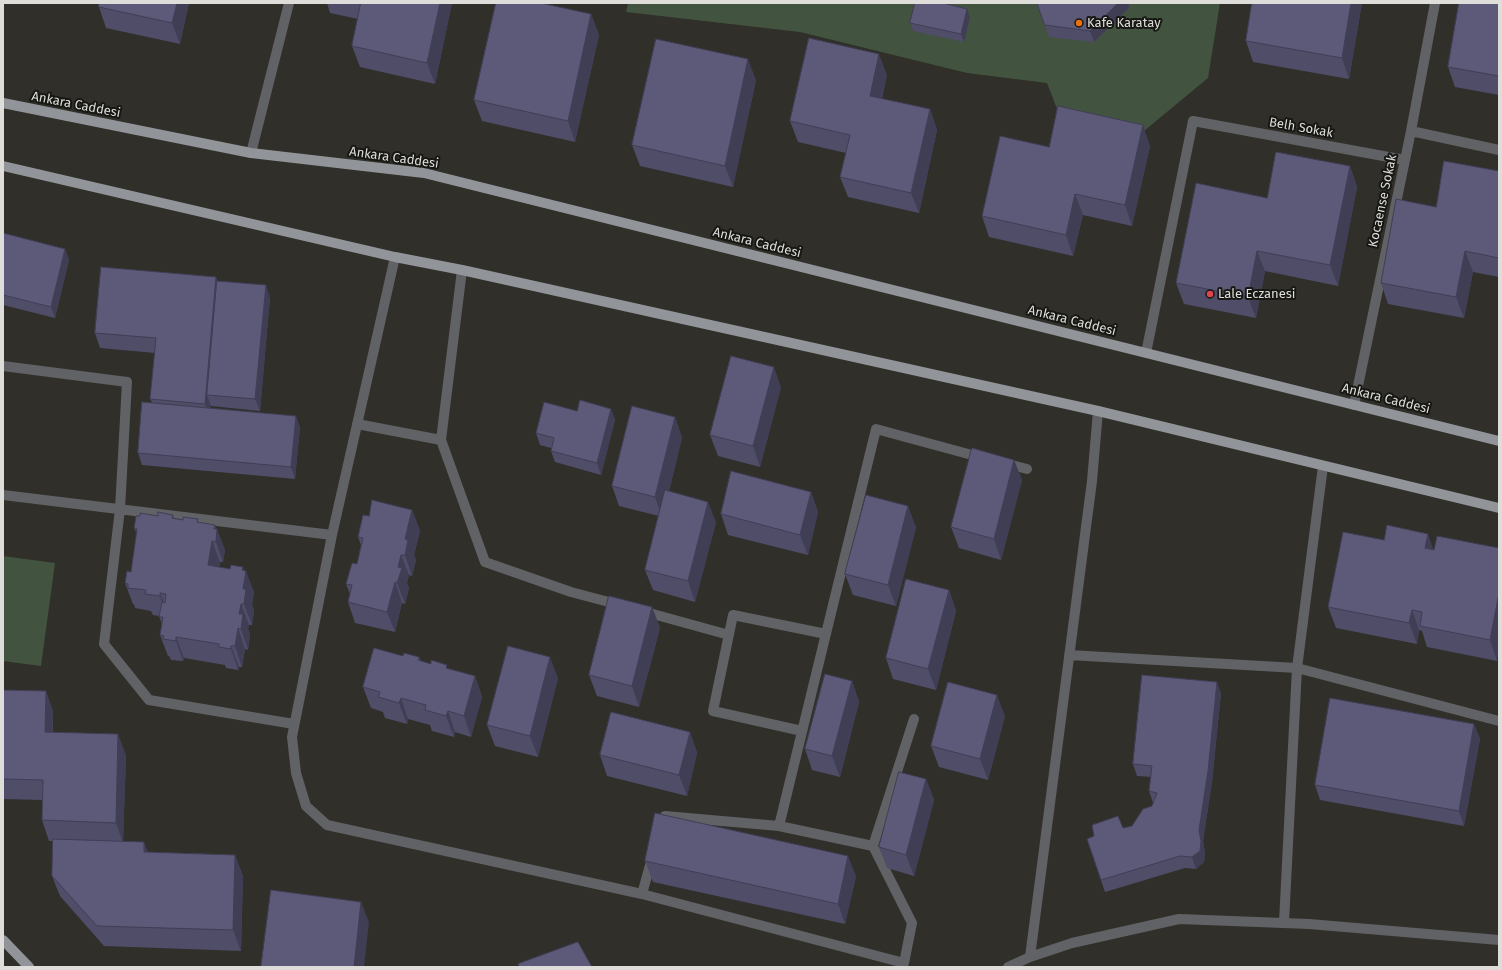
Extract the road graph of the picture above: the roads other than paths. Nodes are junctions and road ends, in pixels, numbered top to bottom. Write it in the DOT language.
graph roads {
  1 [pos="289,3"];
  2 [pos="1435,3"];
  3 [pos="3,103"];
  4 [pos="1411,130"];
  5 [pos="1499,150"];
  6 [pos="251,153"];
  7 [pos="1405,160"];
  8 [pos="3,166"];
  9 [pos="395,257"];
  10 [pos="462,270"];
  11 [pos="1146,353"];
  12 [pos="3,366"];
  13 [pos="1354,404"];
  14 [pos="1098,412"];
  15 [pos="357,424"];
  16 [pos="441,440"];
  17 [pos="1499,441"];
  18 [pos="1323,466"];
  19 [pos="1028,469"];
  20 [pos="3,495"];
  21 [pos="1499,508"];
  22 [pos="120,509"];
  23 [pos="332,535"];
  24 [pos="826,634"];
  25 [pos="729,635"];
  26 [pos="1069,655"];
  27 [pos="1297,668"];
  28 [pos="914,719"];
  29 [pos="1499,721"];
  30 [pos="294,724"];
  31 [pos="802,730"];
  32 [pos="779,826"];
  33 [pos="661,830"];
  34 [pos="872,846"];
  35 [pos="654,852"];
  36 [pos="642,894"];
  37 [pos="1284,922"];
  38 [pos="3,940"];
  39 [pos="1499,940"];
  40 [pos="1030,957"];
  41 [pos="29,967"];
  42 [pos="1008,967"];
  1 -- 6 [label="street"];
  2 -- 4 [label="street, Kocaense Sokak"];
  3 -- 6 [label="main road, Ankara Caddesi"];
  4 -- 5 [label="street"];
  4 -- 7 [label="street, Kocaense Sokak"];
  6 -- 11 [label="main road, Ankara Caddesi"];
  7 -- 11 [label="street, Belh Sokak"];
  7 -- 13 [label="street, Kocaense Sokak"];
  8 -- 9 [label="main road"];
  9 -- 10 [label="main road"];
  9 -- 15 [label="street"];
  10 -- 14 [label="main road"];
  10 -- 16 [label="street"];
  11 -- 13 [label="main road, Ankara Caddesi"];
  12 -- 22 [label="street"];
  13 -- 17 [label="main road, Ankara Caddesi"];
  14 -- 18 [label="main road"];
  14 -- 26 [label="street"];
  15 -- 16 [label="street"];
  15 -- 23 [label="street"];
  16 -- 25 [label="street"];
  18 -- 21 [label="main road"];
  18 -- 27 [label="street"];
  19 -- 24 [label="street"];
  20 -- 22 [label="street"];
  22 -- 23 [label="street"];
  22 -- 30 [label="street"];
  23 -- 30 [label="street"];
  24 -- 25 [label="street"];
  24 -- 31 [label="street"];
  25 -- 31 [label="street"];
  26 -- 27 [label="street"];
  26 -- 40 [label="street"];
  27 -- 29 [label="street"];
  27 -- 37 [label="street"];
  28 -- 34 [label="street"];
  30 -- 36 [label="street"];
  31 -- 32 [label="street"];
  32 -- 33 [label="street"];
  32 -- 34 [label="street"];
  34 -- 36 [label="street"];
  35 -- 36 [label="street"];
  37 -- 39 [label="street"];
  37 -- 40 [label="street"];
  38 -- 41 [label="main road"];
  40 -- 42 [label="street"];
}
